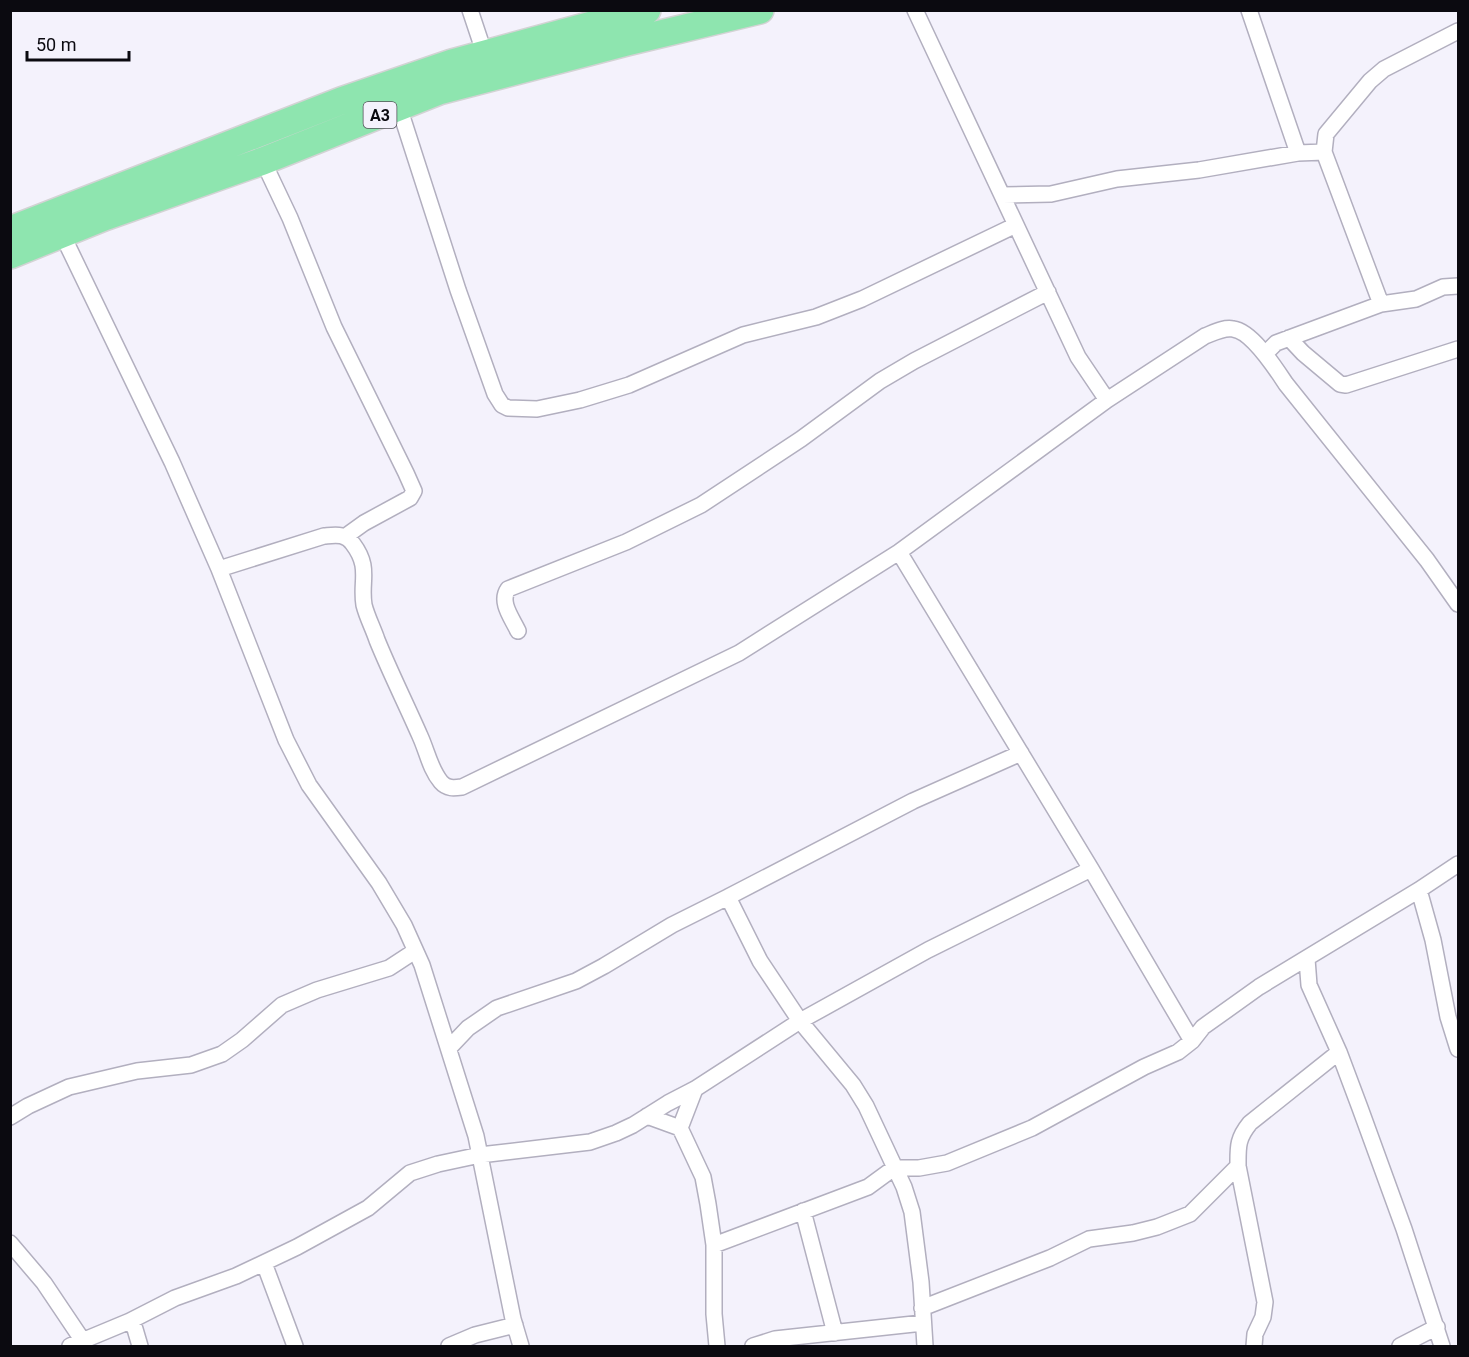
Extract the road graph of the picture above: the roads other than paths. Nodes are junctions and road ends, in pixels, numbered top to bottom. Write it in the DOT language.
graph roads {
  1 [pos="470,10"];
  2 [pos="647,10"];
  3 [pos="760,10"];
  4 [pos="915,10"];
  5 [pos="1249,10"];
  6 [pos="1458,31"];
  7 [pos="485,55"];
  8 [pos="399,107"];
  9 [pos="1324,152"];
  10 [pos="1298,153"];
  11 [pos="263,161"];
  12 [pos="1003,195"];
  13 [pos="1016,225"];
  14 [pos="10,230"];
  15 [pos="62,234"];
  16 [pos="10,255"];
  17 [pos="1458,286"];
  18 [pos="1048,292"];
  19 [pos="1381,304"];
  20 [pos="1289,338"];
  21 [pos="1458,349"];
  22 [pos="1265,354"];
  23 [pos="1107,400"];
  24 [pos="346,536"];
  25 [pos="899,552"];
  26 [pos="219,569"];
  27 [pos="1458,603"];
  28 [pos="518,631"];
  29 [pos="1021,753"];
  30 [pos="1458,864"];
  31 [pos="1092,868"];
  32 [pos="1419,890"];
  33 [pos="728,897"];
  34 [pos="415,951"];
  35 [pos="1307,959"];
  36 [pos="1284,972"];
  37 [pos="1309,985"];
  38 [pos="800,1021"];
  39 [pos="1192,1041"];
  40 [pos="449,1048"];
  41 [pos="1458,1049"];
  42 [pos="1339,1053"];
  43 [pos="695,1089"];
  44 [pos="647,1116"];
  45 [pos="10,1118"];
  46 [pos="680,1128"];
  47 [pos="480,1155"];
  48 [pos="1238,1166"];
  49 [pos="894,1168"];
  50 [pos="803,1211"];
  51 [pos="10,1243"];
  52 [pos="714,1245"];
  53 [pos="264,1263"];
  54 [pos="923,1315"];
  55 [pos="130,1321"];
  56 [pos="515,1325"];
  57 [pos="1437,1328"];
  58 [pos="835,1333"];
  59 [pos="77,1344"];
  60 [pos="760,1346"];
  61 [pos="140,1347"];
  62 [pos="295,1347"];
  63 [pos="449,1347"];
  64 [pos="521,1347"];
  65 [pos="717,1347"];
  66 [pos="925,1347"];
  67 [pos="1254,1347"];
  68 [pos="1400,1347"];
  69 [pos="1443,1347"];
  1 -- 7 [label="street"];
  2 -- 7 [label="highway, A3"];
  3 -- 8 [label="highway, A3"];
  4 -- 12 [label="street"];
  5 -- 10 [label="street"];
  6 -- 9 [label="street"];
  7 -- 14 [label="highway, A3"];
  8 -- 11 [label="highway, A3"];
  8 -- 13 [label="street"];
  9 -- 10 [label="street"];
  9 -- 19 [label="street"];
  10 -- 12 [label="street"];
  11 -- 15 [label="highway, A3"];
  11 -- 24 [label="street"];
  12 -- 13 [label="street"];
  13 -- 18 [label="street"];
  15 -- 16 [label="highway, A3"];
  15 -- 26 [label="street"];
  17 -- 19 [label="street"];
  18 -- 23 [label="street"];
  18 -- 28 [label="street"];
  19 -- 20 [label="street"];
  20 -- 21 [label="street"];
  20 -- 22 [label="street"];
  22 -- 23 [label="street"];
  22 -- 27 [label="street"];
  23 -- 25 [label="street"];
  24 -- 25 [label="street"];
  24 -- 26 [label="street"];
  25 -- 29 [label="street"];
  26 -- 34 [label="street"];
  29 -- 31 [label="street"];
  29 -- 33 [label="street"];
  30 -- 32 [label="street"];
  31 -- 38 [label="street"];
  31 -- 39 [label="street"];
  32 -- 35 [label="street"];
  32 -- 41 [label="street"];
  33 -- 38 [label="street"];
  33 -- 40 [label="street"];
  34 -- 40 [label="street"];
  34 -- 45 [label="street"];
  35 -- 36 [label="street"];
  35 -- 37 [label="street"];
  36 -- 37 [label="street"];
  36 -- 39 [label="street"];
  37 -- 42 [label="street"];
  38 -- 43 [label="street"];
  38 -- 49 [label="street"];
  39 -- 49 [label="street"];
  40 -- 47 [label="street"];
  42 -- 48 [label="street"];
  42 -- 57 [label="street"];
  43 -- 44 [label="street"];
  43 -- 46 [label="street"];
  44 -- 46 [label="street"];
  44 -- 47 [label="street"];
  46 -- 52 [label="street"];
  47 -- 53 [label="street"];
  47 -- 56 [label="street"];
  48 -- 54 [label="street"];
  48 -- 67 [label="street"];
  49 -- 50 [label="street"];
  49 -- 54 [label="street"];
  50 -- 52 [label="street"];
  50 -- 58 [label="street"];
  51 -- 59 [label="street"];
  52 -- 65 [label="street"];
  53 -- 55 [label="street"];
  53 -- 62 [label="street"];
  54 -- 58 [label="street"];
  54 -- 66 [label="street"];
  55 -- 59 [label="street"];
  55 -- 61 [label="street"];
  56 -- 63 [label="street"];
  56 -- 64 [label="street"];
  57 -- 68 [label="street"];
  57 -- 69 [label="street"];
  58 -- 60 [label="street"];
}
